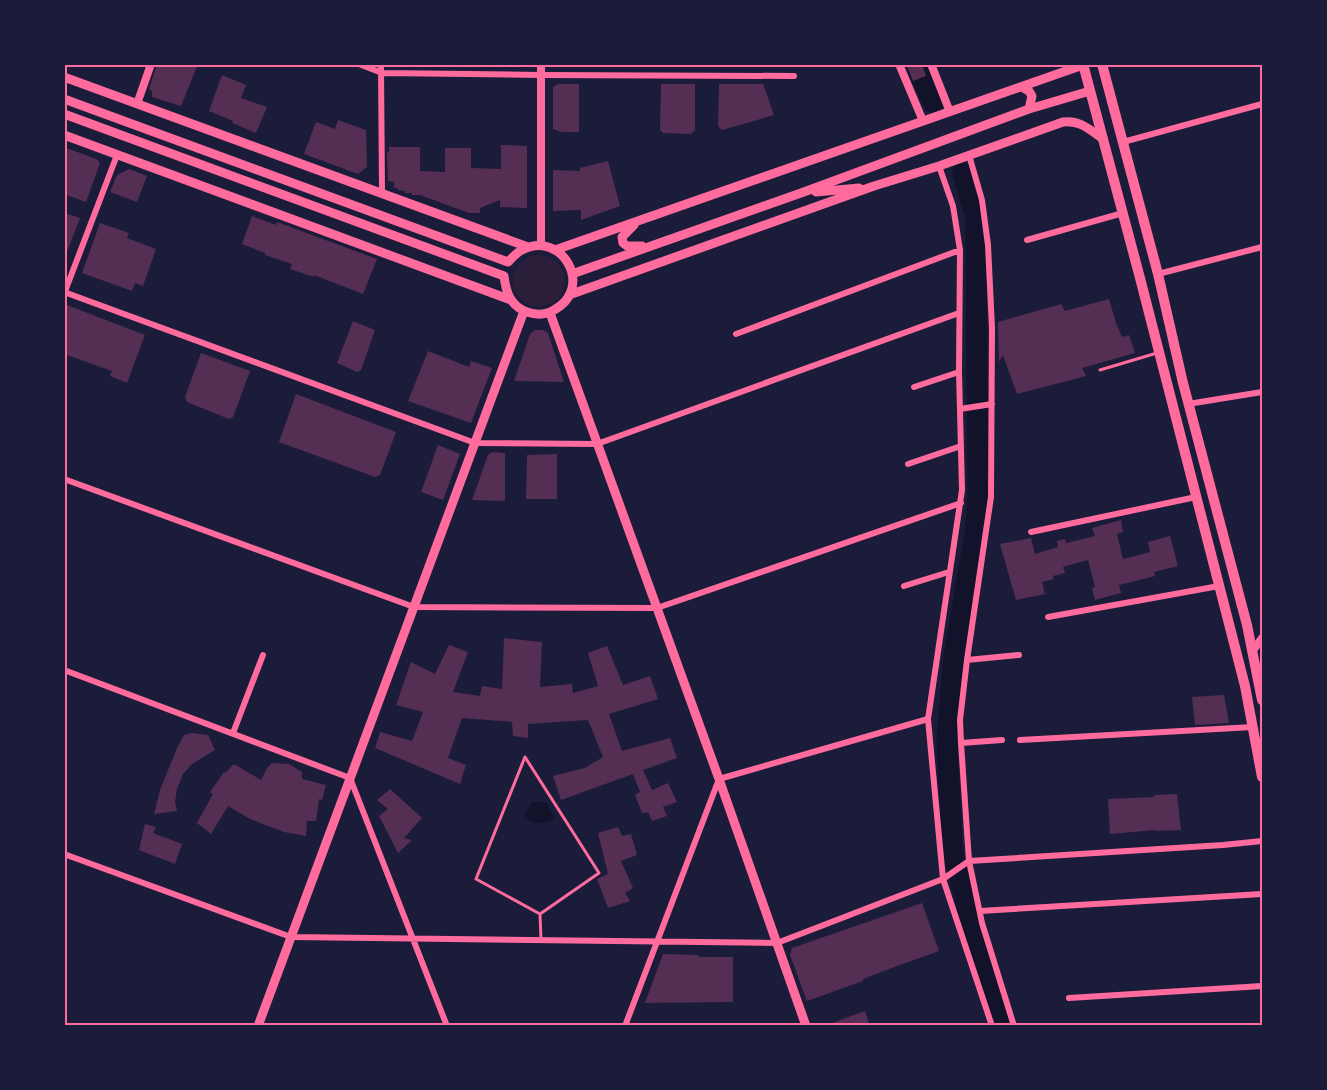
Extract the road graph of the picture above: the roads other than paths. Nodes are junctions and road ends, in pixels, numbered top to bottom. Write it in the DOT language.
graph roads {
  1 [pos="151,64"];
  2 [pos="359,64"];
  3 [pos="381,64"];
  4 [pos="541,64"];
  5 [pos="899,64"];
  6 [pos="931,64"];
  7 [pos="1102,64"];
  8 [pos="1083,65"];
  9 [pos="382,73"];
  10 [pos="541,75"];
  11 [pos="794,76"];
  12 [pos="64,77"];
  13 [pos="1107,85"];
  14 [pos="1022,87"];
  15 [pos="1090,91"];
  16 [pos="64,99"];
  17 [pos="137,104"];
  18 [pos="1263,104"];
  19 [pos="1029,109"];
  20 [pos="950,112"];
  21 [pos="64,114"];
  22 [pos="923,121"];
  23 [pos="64,135"];
  24 [pos="1103,139"];
  25 [pos="1122,142"];
  26 [pos="117,155"];
  27 [pos="969,155"];
  28 [pos="939,166"];
  29 [pos="874,186"];
  30 [pos="382,193"];
  31 [pos="801,193"];
  32 [pos="1123,213"];
  33 [pos="638,221"];
  34 [pos="1027,240"];
  35 [pos="541,246"];
  36 [pos="651,246"];
  37 [pos="528,247"];
  38 [pos="1263,247"];
  39 [pos="555,250"];
  40 [pos="960,250"];
  41 [pos="572,274"];
  42 [pos="1158,274"];
  43 [pos="65,293"];
  44 [pos="569,295"];
  45 [pos="511,300"];
  46 [pos="524,311"];
  47 [pos="550,313"];
  48 [pos="959,313"];
  49 [pos="736,334"];
  50 [pos="1159,352"];
  51 [pos="1100,370"];
  52 [pos="959,372"];
  53 [pos="914,387"];
  54 [pos="1263,392"];
  55 [pos="992,404"];
  56 [pos="1188,404"];
  57 [pos="960,409"];
  58 [pos="475,443"];
  59 [pos="597,444"];
  60 [pos="961,446"];
  61 [pos="908,464"];
  62 [pos="64,479"];
  63 [pos="1196,498"];
  64 [pos="961,503"];
  65 [pos="1031,532"];
  66 [pos="950,572"];
  67 [pos="904,586"];
  68 [pos="1219,586"];
  69 [pos="414,607"];
  70 [pos="657,608"];
  71 [pos="1048,617"];
  72 [pos="1263,638"];
  73 [pos="1252,652"];
  74 [pos="263,655"];
  75 [pos="1019,655"];
  76 [pos="967,660"];
  77 [pos="64,670"];
  78 [pos="1259,672"];
  79 [pos="1263,700"];
  80 [pos="928,719"];
  81 [pos="1253,727"];
  82 [pos="233,733"];
  83 [pos="1020,740"];
  84 [pos="1002,741"];
  85 [pos="961,743"];
  86 [pos="1263,777"];
  87 [pos="350,778"];
  88 [pos="718,779"];
  89 [pos="1263,841"];
  90 [pos="64,854"];
  91 [pos="969,861"];
  92 [pos="943,879"];
  93 [pos="1263,894"];
  94 [pos="980,911"];
  95 [pos="540,914"];
  96 [pos="291,937"];
  97 [pos="413,938"];
  98 [pos="541,940"];
  99 [pos="658,942"];
  100 [pos="777,943"];
  101 [pos="1263,986"];
  102 [pos="1069,998"];
  103 [pos="258,1026"];
  104 [pos="447,1026"];
  105 [pos="625,1026"];
  106 [pos="806,1026"];
  107 [pos="992,1026"];
  108 [pos="1014,1026"];
  1 -- 17 [label="street"];
  2 -- 9 [label="street"];
  3 -- 9 [label="street"];
  4 -- 10 [label="street"];
  5 -- 22 [label="street"];
  6 -- 20 [label="street"];
  7 -- 13 [label="main road"];
  8 -- 14 [label="main road"];
  8 -- 15 [label="main road"];
  9 -- 10 [label="street"];
  9 -- 30 [label="street"];
  10 -- 11 [label="street"];
  10 -- 35 [label="street"];
  12 -- 17 [label="main road"];
  13 -- 15 [label="main road"];
  13 -- 25 [label="main road"];
  14 -- 19 [label="main road"];
  14 -- 20 [label="main road"];
  15 -- 19 [label="main road"];
  15 -- 24 [label="main road"];
  16 -- 37 [label="main road"];
  17 -- 30 [label="main road"];
  18 -- 25 [label="street"];
  19 -- 31 [label="main road"];
  20 -- 22 [label="main road"];
  21 -- 45 [label="main road"];
  22 -- 33 [label="main road"];
  23 -- 26 [label="main road"];
  24 -- 27 [label="main road"];
  24 -- 32 [label="main road"];
  25 -- 42 [label="main road"];
  26 -- 43 [label="street"];
  26 -- 45 [label="main road"];
  27 -- 28 [label="main road"];
  27 -- 55 [label="street"];
  28 -- 29 [label="main road"];
  28 -- 40 [label="street"];
  29 -- 31 [label="main road"];
  29 -- 44 [label="main road"];
  30 -- 37 [label="main road"];
  31 -- 36 [label="main road"];
  32 -- 34 [label="street"];
  32 -- 50 [label="main road"];
  33 -- 36 [label="main road"];
  33 -- 39 [label="main road"];
  35 -- 37 [label="main road"];
  35 -- 39 [label="main road"];
  36 -- 41 [label="main road"];
  38 -- 42 [label="street"];
  39 -- 41 [label="main road"];
  40 -- 48 [label="street"];
  40 -- 49 [label="street"];
  41 -- 44 [label="main road"];
  42 -- 56 [label="main road"];
  43 -- 58 [label="street"];
  44 -- 47 [label="main road"];
  45 -- 46 [label="main road"];
  46 -- 47 [label="main road"];
  46 -- 58 [label="main road"];
  47 -- 59 [label="main road"];
  48 -- 52 [label="street"];
  48 -- 59 [label="street"];
  50 -- 51 [label="lane"];
  50 -- 63 [label="main road"];
  52 -- 53 [label="street"];
  52 -- 57 [label="street"];
  54 -- 56 [label="street"];
  55 -- 57 [label="street"];
  55 -- 76 [label="street"];
  56 -- 73 [label="main road"];
  57 -- 60 [label="street"];
  58 -- 59 [label="street"];
  58 -- 69 [label="main road"];
  59 -- 70 [label="main road"];
  60 -- 61 [label="street"];
  60 -- 64 [label="street"];
  62 -- 69 [label="street"];
  63 -- 65 [label="street"];
  63 -- 68 [label="main road"];
  64 -- 66 [label="street"];
  64 -- 70 [label="street"];
  66 -- 67 [label="street"];
  66 -- 80 [label="street"];
  68 -- 71 [label="street"];
  68 -- 81 [label="main road"];
  69 -- 70 [label="street"];
  69 -- 87 [label="main road"];
  70 -- 88 [label="main road"];
  72 -- 73 [label="street"];
  73 -- 78 [label="main road"];
  74 -- 82 [label="street"];
  75 -- 76 [label="street"];
  76 -- 85 [label="street"];
  77 -- 82 [label="street"];
  78 -- 79 [label="main road"];
  80 -- 88 [label="street"];
  80 -- 92 [label="street"];
  81 -- 83 [label="street"];
  81 -- 86 [label="main road"];
  82 -- 87 [label="street"];
  84 -- 85 [label="street"];
  85 -- 91 [label="street"];
  87 -- 96 [label="main road"];
  87 -- 97 [label="street"];
  88 -- 99 [label="street"];
  88 -- 100 [label="main road"];
  89 -- 91 [label="street"];
  90 -- 96 [label="street"];
  91 -- 92 [label="street"];
  91 -- 94 [label="street"];
  92 -- 100 [label="street"];
  92 -- 107 [label="street"];
  93 -- 94 [label="street"];
  94 -- 108 [label="street"];
  95 -- 95 [label="lane"];
  95 -- 98 [label="lane"];
  96 -- 97 [label="street"];
  96 -- 103 [label="main road"];
  97 -- 98 [label="street"];
  97 -- 104 [label="street"];
  98 -- 99 [label="street"];
  99 -- 100 [label="street"];
  99 -- 105 [label="street"];
  100 -- 106 [label="main road"];
  101 -- 102 [label="street"];
}
